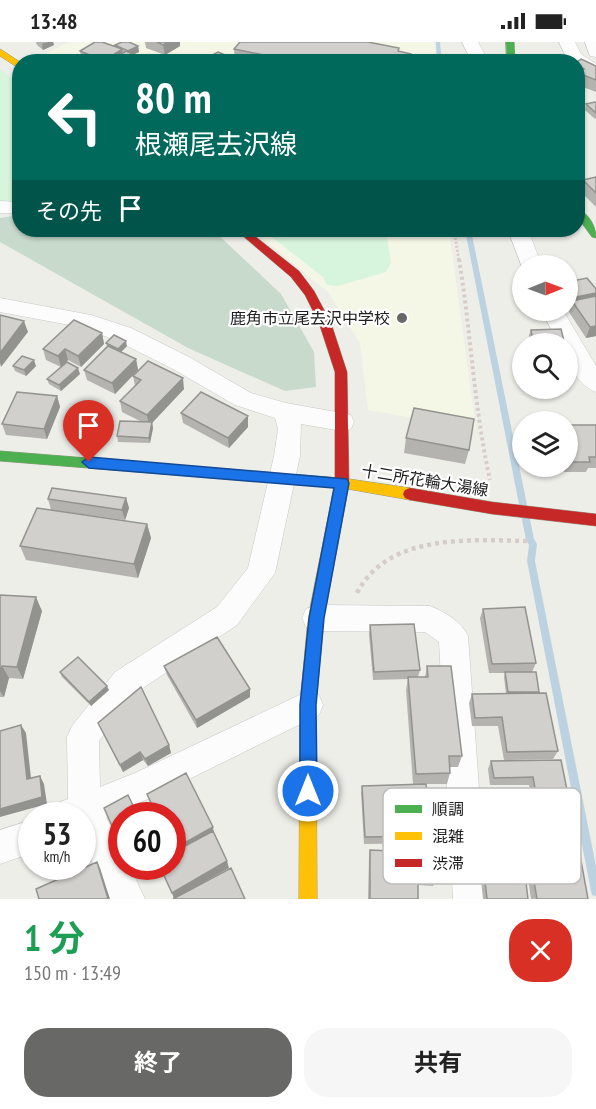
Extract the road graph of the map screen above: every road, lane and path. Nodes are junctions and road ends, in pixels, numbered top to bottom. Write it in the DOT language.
graph roads {
  1 [pos="592,42"];
  2 [pos="596,52"];
  3 [pos="585,221"];
  4 [pos="596,235"];
  5 [pos="250,237"];
  6 [pos="455,237"];
  7 [pos="521,237"];
  8 [pos="528,255"];
  9 [pos="0,305"];
  10 [pos="558,321"];
  11 [pos="596,382"];
  12 [pos="286,412"];
  13 [pos="342,422"];
  14 [pos="0,456"];
  15 [pos="282,477"];
  16 [pos="489,480"];
  17 [pos="342,483"];
  18 [pos="595,520"];
  19 [pos="506,541"];
  20 [pos="330,618"];
  21 [pos="308,705"];
  22 [pos="463,788"];
  23 [pos="77,802"];
  24 [pos="96,804"];
  25 [pos="18,841"];
  26 [pos="96,845"];
  27 [pos="0,847"];
  28 [pos="469,884"];
  29 [pos="128,899"];
  30 [pos="309,899"];
  31 [pos="470,899"];
  1 -- 2 [label="street"];
  3 -- 4 [label="main road"];
  5 -- 13 [label="main road"];
  6 -- 16 [label="path"];
  7 -- 8 [label="street"];
  9 -- 12 [label="street"];
  10 -- 11 [label="street"];
  12 -- 13 [label="street"];
  12 -- 15 [label="street"];
  13 -- 17 [label="main road"];
  14 -- 15 [label="main road"];
  15 -- 17 [label="main road"];
  15 -- 23 [label="street"];
  17 -- 18 [label="main road, 十二所花輪大湯線"];
  17 -- 20 [label="main road, 十二所花輪大湯線"];
  19 -- 20 [label="path"];
  20 -- 21 [label="main road, 十二所花輪大湯線"];
  20 -- 22 [label="street"];
  21 -- 24 [label="street"];
  21 -- 30 [label="main road, 十二所花輪大湯線"];
  25 -- 27 [label="street"];
  26 -- 29 [label="street"];
  28 -- 31 [label="street"];
}
